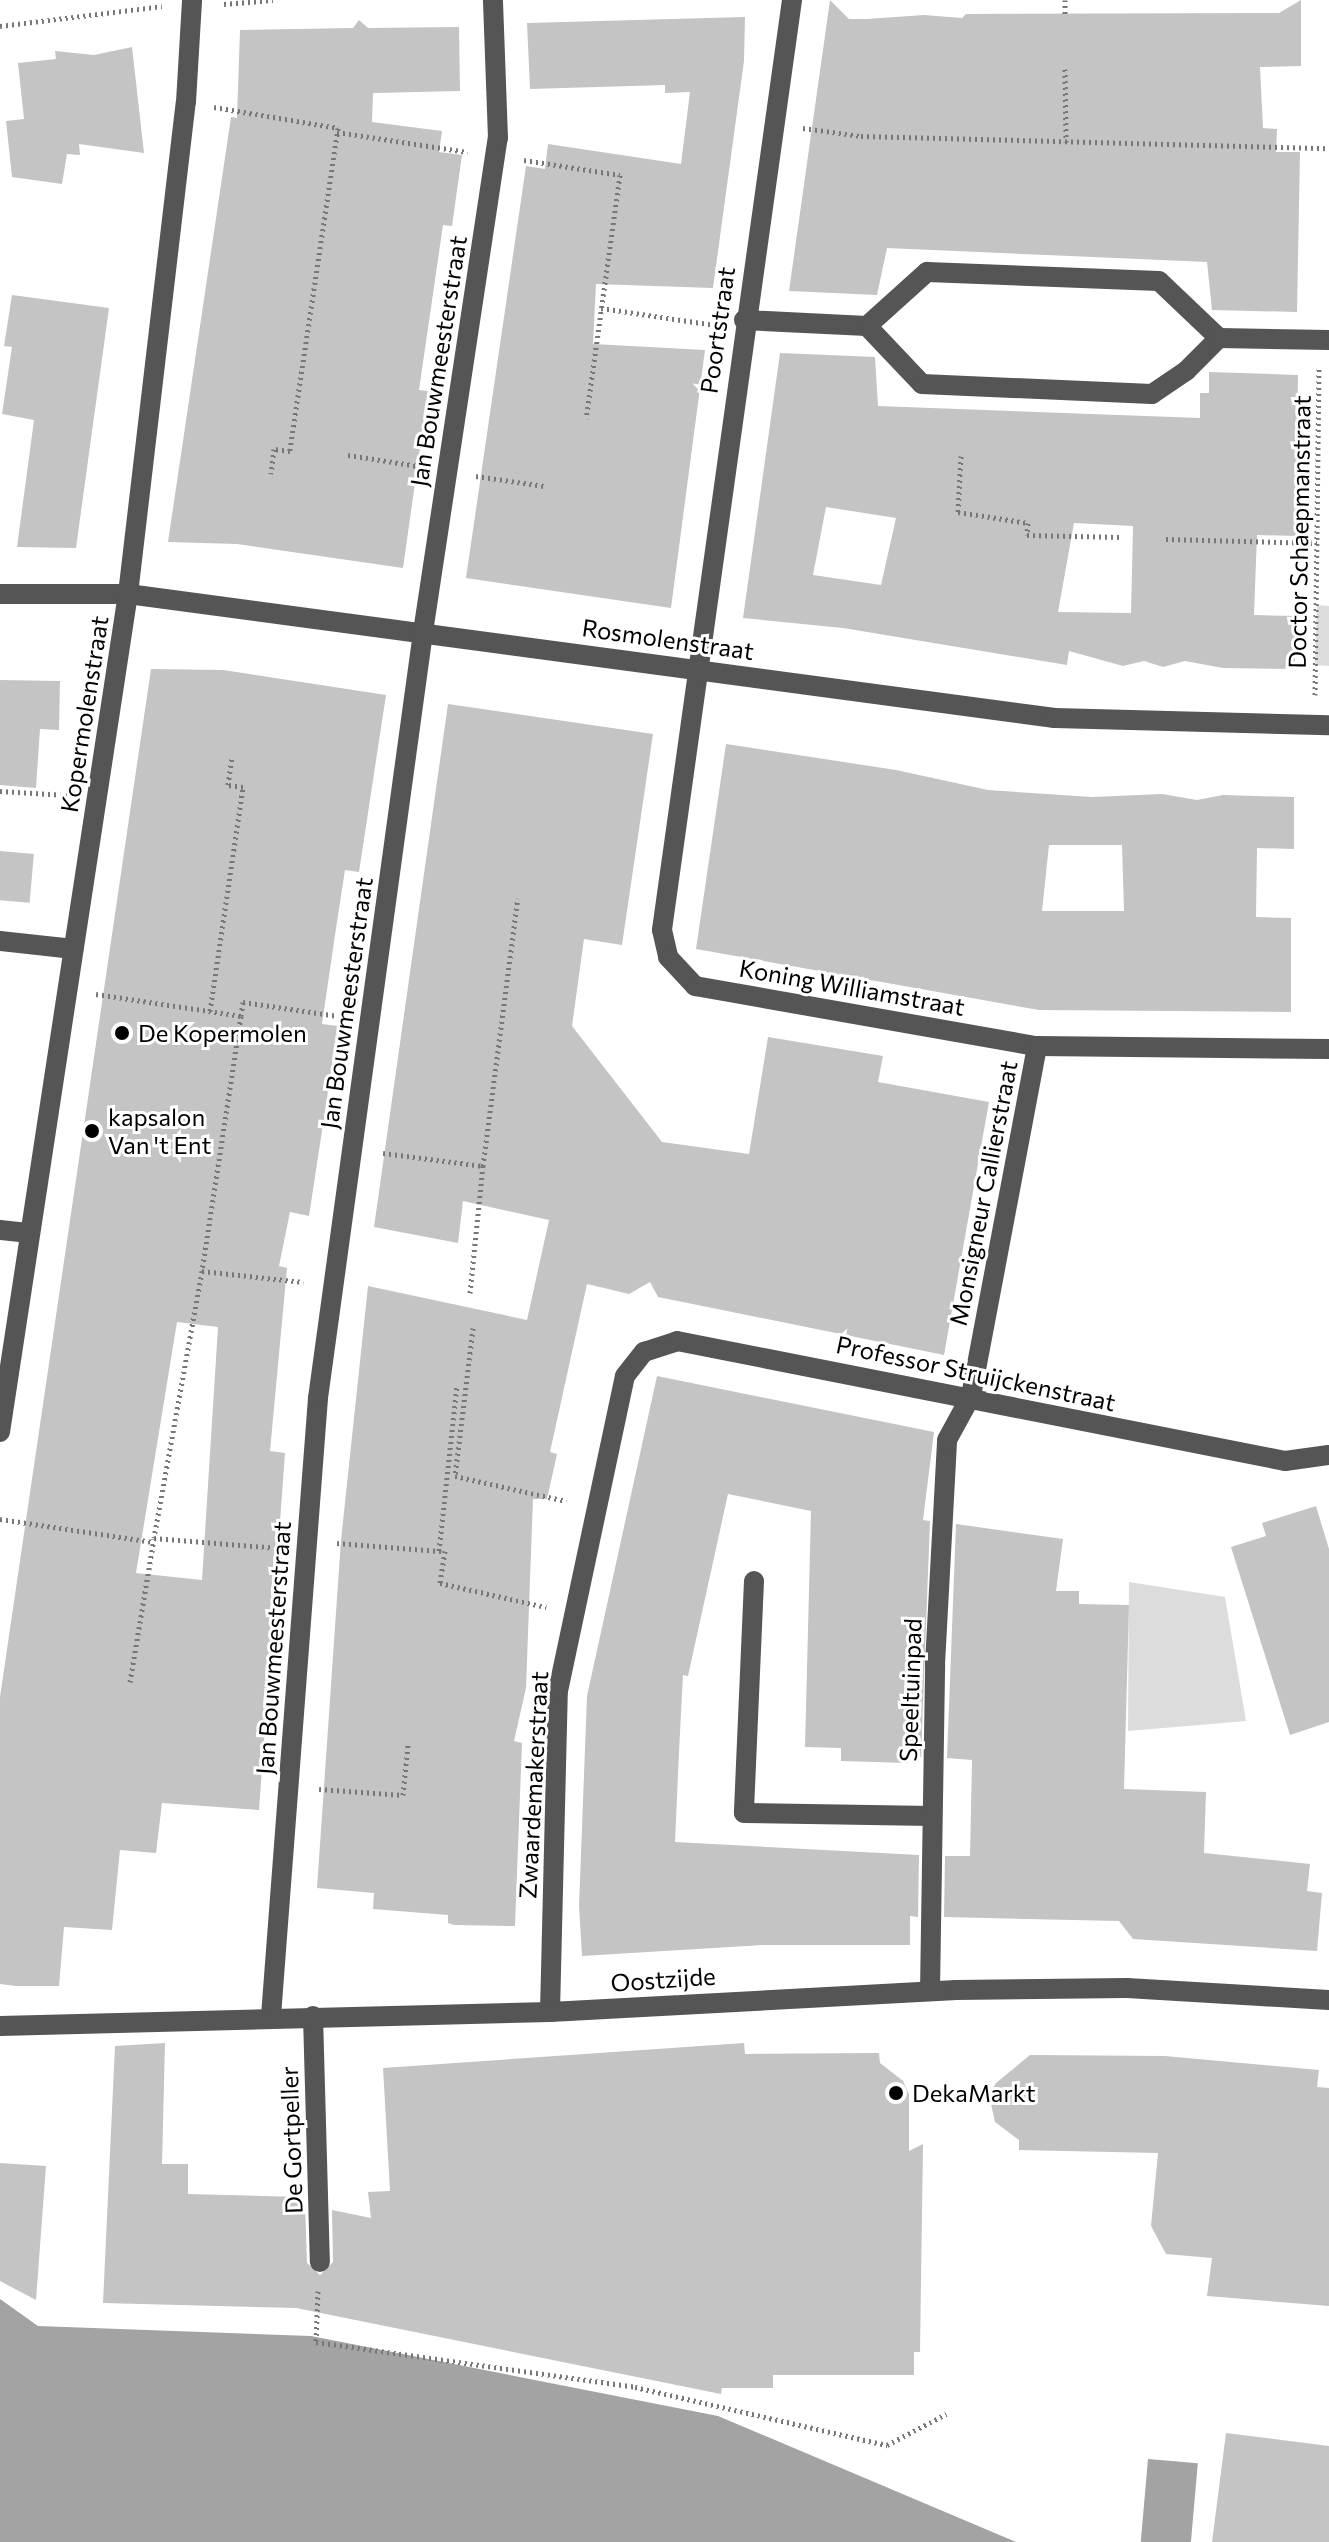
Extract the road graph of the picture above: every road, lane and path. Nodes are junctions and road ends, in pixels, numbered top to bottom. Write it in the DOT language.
graph roads {
  1 [pos="273,0"];
  2 [pos="493,0"];
  3 [pos="792,0"];
  4 [pos="1065,0"];
  5 [pos="192,2"];
  6 [pos="1065,17"];
  7 [pos="0,26"];
  8 [pos="1065,69"];
  9 [pos="186,102"];
  10 [pos="773,124"];
  11 [pos="337,132"];
  12 [pos="1066,142"];
  13 [pos="1329,148"];
  14 [pos="495,156"];
  15 [pos="601,308"];
  16 [pos="743,325"];
  17 [pos="867,326"];
  18 [pos="1219,338"];
  19 [pos="1324,340"];
  20 [pos="586,419"];
  21 [pos="348,455"];
  22 [pos="961,456"];
  23 [pos="447,471"];
  24 [pos="271,474"];
  25 [pos="544,486"];
  26 [pos="1122,537"];
  27 [pos="1166,539"];
  28 [pos="1317,543"];
  29 [pos="0,594"];
  30 [pos="128,594"];
  31 [pos="423,632"];
  32 [pos="697,669"];
  33 [pos="1322,725"];
  34 [pos="232,757"];
  35 [pos="0,791"];
  36 [pos="97,796"];
  37 [pos="518,898"];
  38 [pos="0,941"];
  39 [pos="74,949"];
  40 [pos="67,989"];
  41 [pos="210,1011"];
  42 [pos="241,1016"];
  43 [pos="370,1021"];
  44 [pos="1037,1046"];
  45 [pos="1329,1049"];
  46 [pos="352,1149"];
  47 [pos="483,1166"];
  48 [pos="0,1230"];
  49 [pos="30,1233"];
  50 [pos="202,1271"];
  51 [pos="333,1286"];
  52 [pos="470,1293"];
  53 [pos="473,1328"];
  54 [pos="625,1376"];
  55 [pos="457,1386"];
  56 [pos="971,1396"];
  57 [pos="0,1432"];
  58 [pos="1329,1455"];
  59 [pos="599,1508"];
  60 [pos="0,1519"];
  61 [pos="154,1540"];
  62 [pos="307,1545"];
  63 [pos="439,1551"];
  64 [pos="754,1581"];
  65 [pos="575,1614"];
  66 [pos="130,1682"];
  67 [pos="408,1745"];
  68 [pos="289,1786"];
  69 [pos="932,1816"];
  70 [pos="930,1991"];
  71 [pos="1329,2000"];
  72 [pos="550,2012"];
  73 [pos="271,2016"];
  74 [pos="313,2016"];
  75 [pos="0,2026"];
  76 [pos="320,2262"];
  77 [pos="946,2414"];
  1 -- 5 [label="path"];
  2 -- 14 [label="street, Jan Bouwmeesterstraat"];
  3 -- 10 [label="street, Poortstraat"];
  4 -- 6 [label="path"];
  5 -- 7 [label="path"];
  5 -- 9 [label="street, Kopermolenstraat"];
  8 -- 12 [label="path"];
  9 -- 11 [label="path"];
  9 -- 30 [label="street, Kopermolenstraat"];
  10 -- 12 [label="path"];
  10 -- 16 [label="street, Poortstraat"];
  11 -- 14 [label="path"];
  11 -- 24 [label="path"];
  12 -- 13 [label="path"];
  14 -- 15 [label="path"];
  14 -- 23 [label="street, Jan Bouwmeesterstraat"];
  15 -- 16 [label="path"];
  15 -- 20 [label="path"];
  16 -- 17 [label="street"];
  16 -- 32 [label="street, Poortstraat"];
  17 -- 18 [label="street"];
  17 -- 18 [label="street"];
  18 -- 19 [label="street"];
  19 -- 28 [label="path, Doctor Schaepmanstraat"];
  21 -- 23 [label="path"];
  22 -- 26 [label="path"];
  23 -- 25 [label="path"];
  23 -- 31 [label="street, Jan Bouwmeesterstraat"];
  27 -- 28 [label="path"];
  28 -- 33 [label="path, Doctor Schaepmanstraat"];
  29 -- 30 [label="street, Rosmolenstraat"];
  30 -- 31 [label="street, Rosmolenstraat"];
  30 -- 36 [label="street, Kopermolenstraat"];
  31 -- 32 [label="street, Rosmolenstraat"];
  31 -- 43 [label="street, Jan Bouwmeesterstraat"];
  32 -- 33 [label="street, Rosmolenstraat"];
  32 -- 44 [label="street, Koning Williamstraat"];
  34 -- 41 [label="path"];
  35 -- 36 [label="path"];
  36 -- 39 [label="street, Kopermolenstraat"];
  37 -- 47 [label="path"];
  38 -- 39 [label="street"];
  39 -- 40 [label="street, Kopermolenstraat"];
  40 -- 41 [label="path"];
  40 -- 49 [label="street, Kopermolenstraat"];
  41 -- 42 [label="path"];
  42 -- 43 [label="path"];
  42 -- 50 [label="path"];
  43 -- 46 [label="street, Jan Bouwmeesterstraat"];
  44 -- 45 [label="street, Koning Williamstraat"];
  44 -- 56 [label="street, Monsigneur Callierstraat"];
  46 -- 47 [label="path"];
  46 -- 51 [label="street, Jan Bouwmeesterstraat"];
  47 -- 52 [label="path"];
  48 -- 49 [label="street"];
  49 -- 57 [label="street, Kopermolenstraat"];
  50 -- 51 [label="path"];
  50 -- 61 [label="path"];
  51 -- 62 [label="street, Jan Bouwmeesterstraat"];
  53 -- 59 [label="path"];
  54 -- 56 [label="street, Professor Struijckenstraat"];
  54 -- 59 [label="street, Zwaardemakerstraat"];
  55 -- 63 [label="path"];
  56 -- 58 [label="street, Professor Struijckenstraat"];
  56 -- 69 [label="street, Speeltuinpad"];
  59 -- 65 [label="street, Zwaardemakerstraat"];
  60 -- 61 [label="path"];
  61 -- 62 [label="path"];
  61 -- 66 [label="path"];
  62 -- 63 [label="path"];
  62 -- 68 [label="street, Jan Bouwmeesterstraat"];
  63 -- 65 [label="path"];
  64 -- 69 [label="street"];
  65 -- 72 [label="street, Zwaardemakerstraat"];
  67 -- 68 [label="path"];
  68 -- 73 [label="street, Jan Bouwmeesterstraat"];
  69 -- 70 [label="street, Speeltuinpad"];
  70 -- 71 [label="street, Oostzijde"];
  70 -- 72 [label="street, Oostzijde"];
  72 -- 74 [label="street, Oostzijde"];
  73 -- 74 [label="street, Oostzijde"];
  73 -- 75 [label="street, Oostzijde"];
  74 -- 76 [label="street, De Gortpeller"];
  76 -- 77 [label="path"];
}
